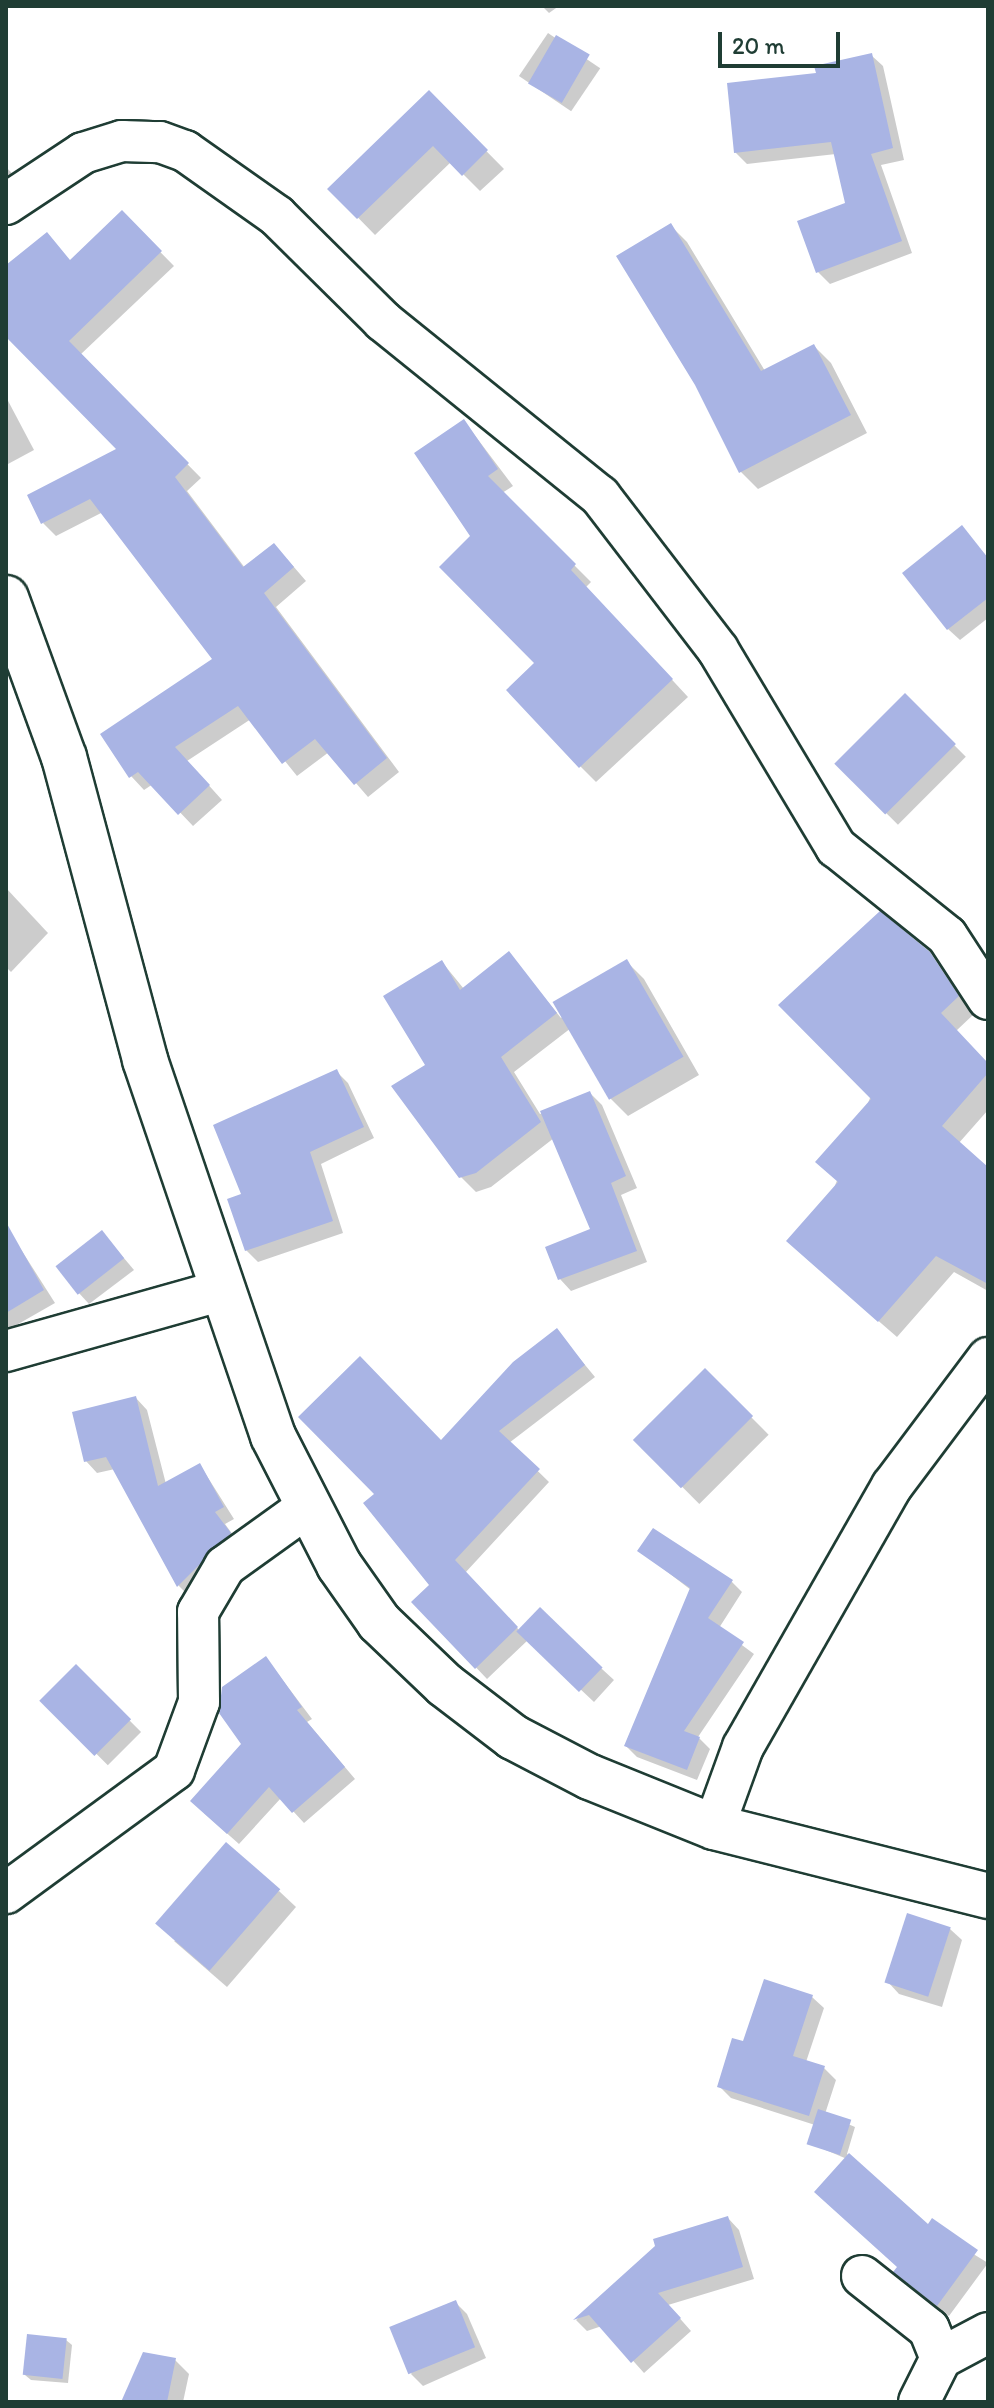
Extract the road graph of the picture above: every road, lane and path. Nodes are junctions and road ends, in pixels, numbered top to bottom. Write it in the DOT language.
graph roads {
  1 [pos="6,204"];
  2 [pos="6,598"];
  3 [pos="988,999"];
  4 [pos="220,1291"];
  5 [pos="6,1351"];
  6 [pos="988,1358"];
  7 [pos="307,1507"];
  8 [pos="714,1827"];
  9 [pos="6,1893"];
  10 [pos="988,1896"];
  11 [pos="862,2276"];
  12 [pos="988,2333"];
  13 [pos="941,2358"];
  14 [pos="919,2402"];
  1 -- 3 [label="street"];
  2 -- 4 [label="main road"];
  4 -- 5 [label="street"];
  4 -- 7 [label="main road"];
  6 -- 8 [label="street"];
  7 -- 8 [label="main road"];
  7 -- 9 [label="street"];
  8 -- 10 [label="main road"];
  11 -- 13 [label="street"];
  12 -- 13 [label="street"];
  13 -- 14 [label="street"];
}
